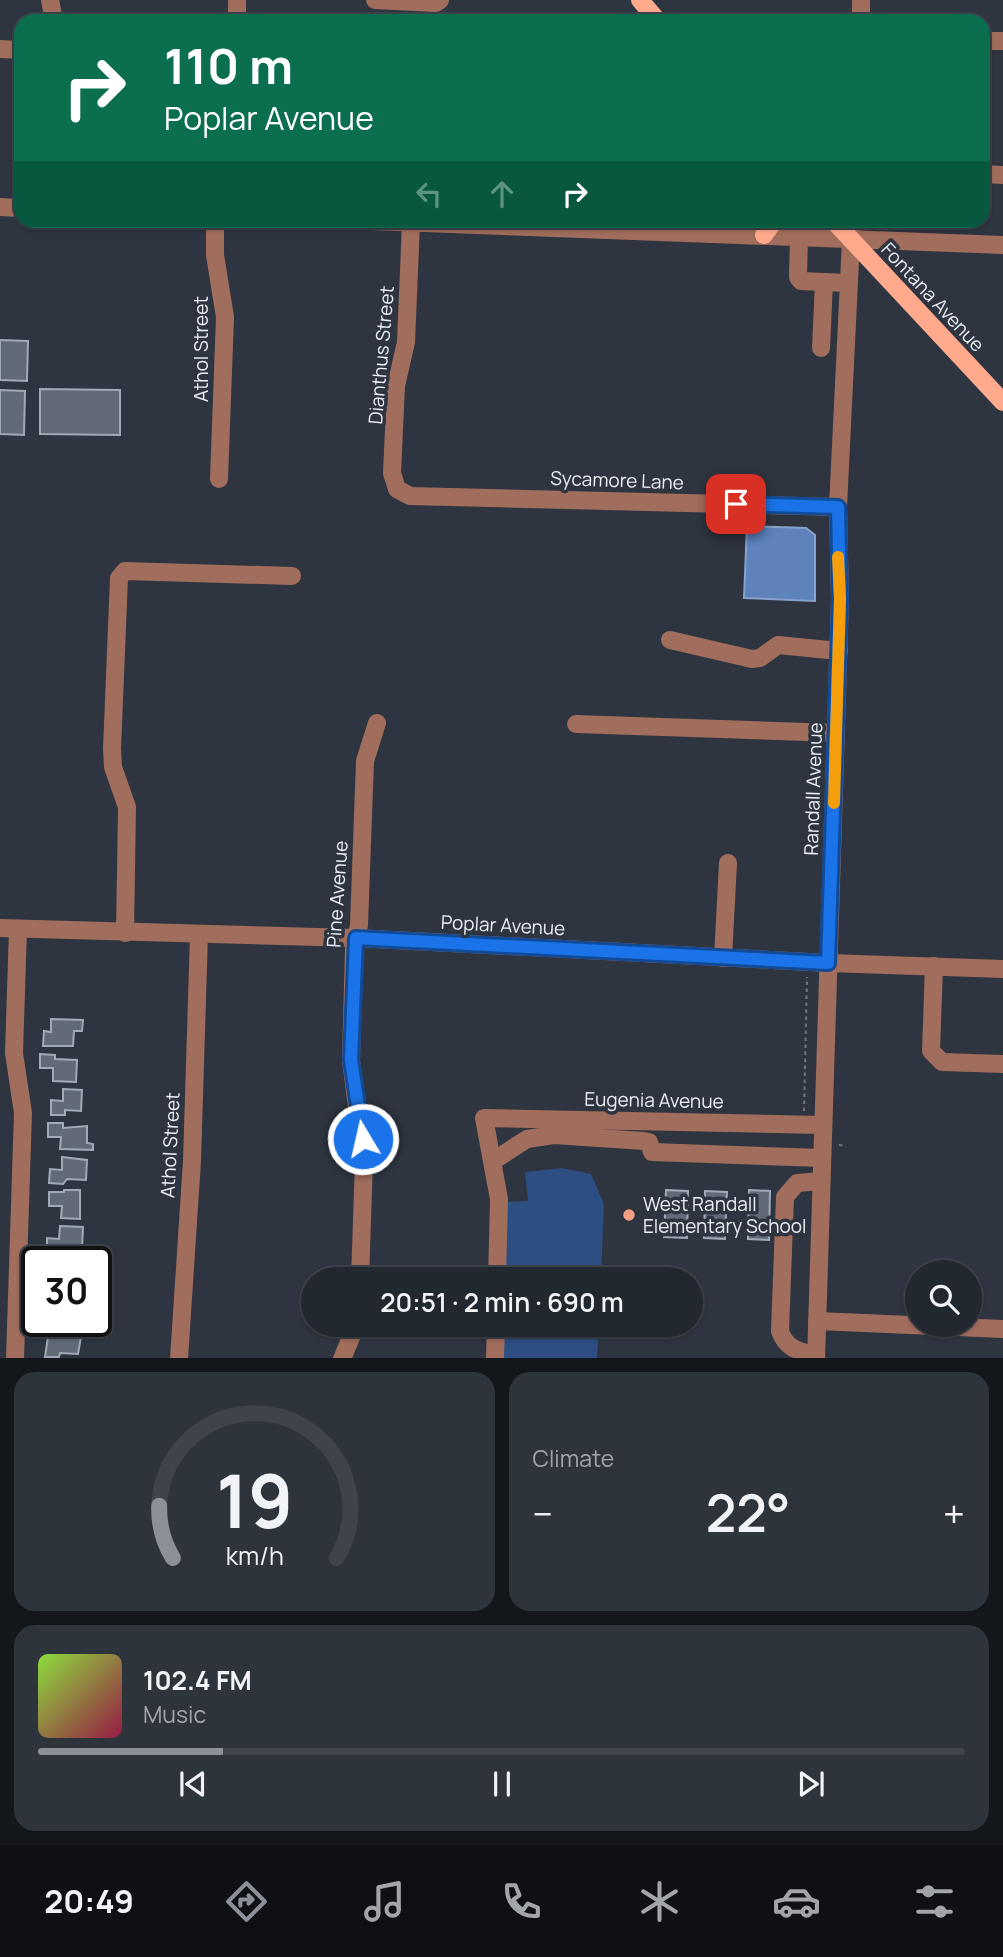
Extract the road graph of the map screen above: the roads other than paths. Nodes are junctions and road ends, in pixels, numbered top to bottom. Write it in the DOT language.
graph roads {
  1 [pos="375,0"];
  2 [pos="440,0"];
  3 [pos="640,0"];
  4 [pos="653,14"];
  5 [pos="215,228"];
  6 [pos="411,228"];
  7 [pos="676,228"];
  8 [pos="769,228"];
  9 [pos="851,229"];
  10 [pos="764,235"];
  11 [pos="799,236"];
  12 [pos="1003,245"];
  13 [pos="824,282"];
  14 [pos="847,283"];
  15 [pos="846,332"];
  16 [pos="1003,402"];
  17 [pos="219,479"];
  18 [pos="397,489"];
  19 [pos="838,507"];
  20 [pos="292,576"];
  21 [pos="670,640"];
  22 [pos="839,651"];
  23 [pos="377,723"];
  24 [pos="576,724"];
  25 [pos="836,733"];
  26 [pos="728,863"];
  27 [pos="9,928"];
  28 [pos="125,933"];
  29 [pos="199,934"];
  30 [pos="356,938"];
  31 [pos="723,958"];
  32 [pos="828,963"];
  33 [pos="934,966"];
  34 [pos="1003,969"];
  35 [pos="1003,1064"];
  36 [pos="822,1125"];
  37 [pos="822,1158"];
  38 [pos="493,1161"];
  39 [pos="821,1181"];
  40 [pos="360,1267"];
  41 [pos="497,1267"];
  42 [pos="817,1321"];
  43 [pos="1003,1329"];
  44 [pos="351,1337"];
  45 [pos="496,1337"];
  46 [pos="8,1340"];
  47 [pos="816,1357"];
  48 [pos="15,1358"];
  49 [pos="179,1358"];
  50 [pos="342,1358"];
  51 [pos="495,1358"];
  1 -- 2 [label="street"];
  3 -- 4 [label="main road"];
  5 -- 17 [label="street, Athol Street"];
  6 -- 18 [label="street, Dianthus Street"];
  7 -- 10 [label="street"];
  8 -- 10 [label="main road"];
  9 -- 11 [label="street"];
  9 -- 12 [label="street"];
  9 -- 14 [label="street, Randall Avenue"];
  9 -- 16 [label="main road, Fontana Avenue"];
  10 -- 11 [label="street"];
  11 -- 13 [label="street"];
  13 -- 14 [label="street"];
  13 -- 15 [label="street"];
  14 -- 15 [label="street, Randall Avenue"];
  15 -- 19 [label="street, Randall Avenue"];
  18 -- 19 [label="street, Sycamore Lane"];
  19 -- 22 [label="street, Randall Avenue"];
  20 -- 28 [label="street"];
  21 -- 22 [label="street"];
  22 -- 25 [label="street, Randall Avenue"];
  23 -- 30 [label="street, Pine Avenue"];
  24 -- 25 [label="street"];
  25 -- 32 [label="street, Randall Avenue"];
  26 -- 31 [label="street"];
  27 -- 28 [label="street, Poplar Avenue"];
  27 -- 46 [label="street"];
  28 -- 29 [label="street, Poplar Avenue"];
  29 -- 30 [label="street, Poplar Avenue"];
  29 -- 49 [label="street, Athol Street"];
  30 -- 31 [label="street, Poplar Avenue"];
  30 -- 40 [label="street, Pine Avenue"];
  31 -- 32 [label="street, Poplar Avenue"];
  32 -- 33 [label="street, Poplar Avenue"];
  32 -- 36 [label="street, Randall Avenue"];
  33 -- 34 [label="street, Poplar Avenue"];
  33 -- 35 [label="street"];
  36 -- 37 [label="street, Randall Avenue"];
  36 -- 38 [label="street, Eugenia Avenue"];
  37 -- 38 [label="street"];
  37 -- 39 [label="street, Randall Avenue"];
  38 -- 41 [label="street"];
  39 -- 42 [label="street, Randall Avenue"];
  39 -- 47 [label="street"];
  42 -- 43 [label="street"];
  42 -- 47 [label="street, Randall Avenue"];
  44 -- 50 [label="street"];
  45 -- 51 [label="street"];
  46 -- 48 [label="street"];
}
